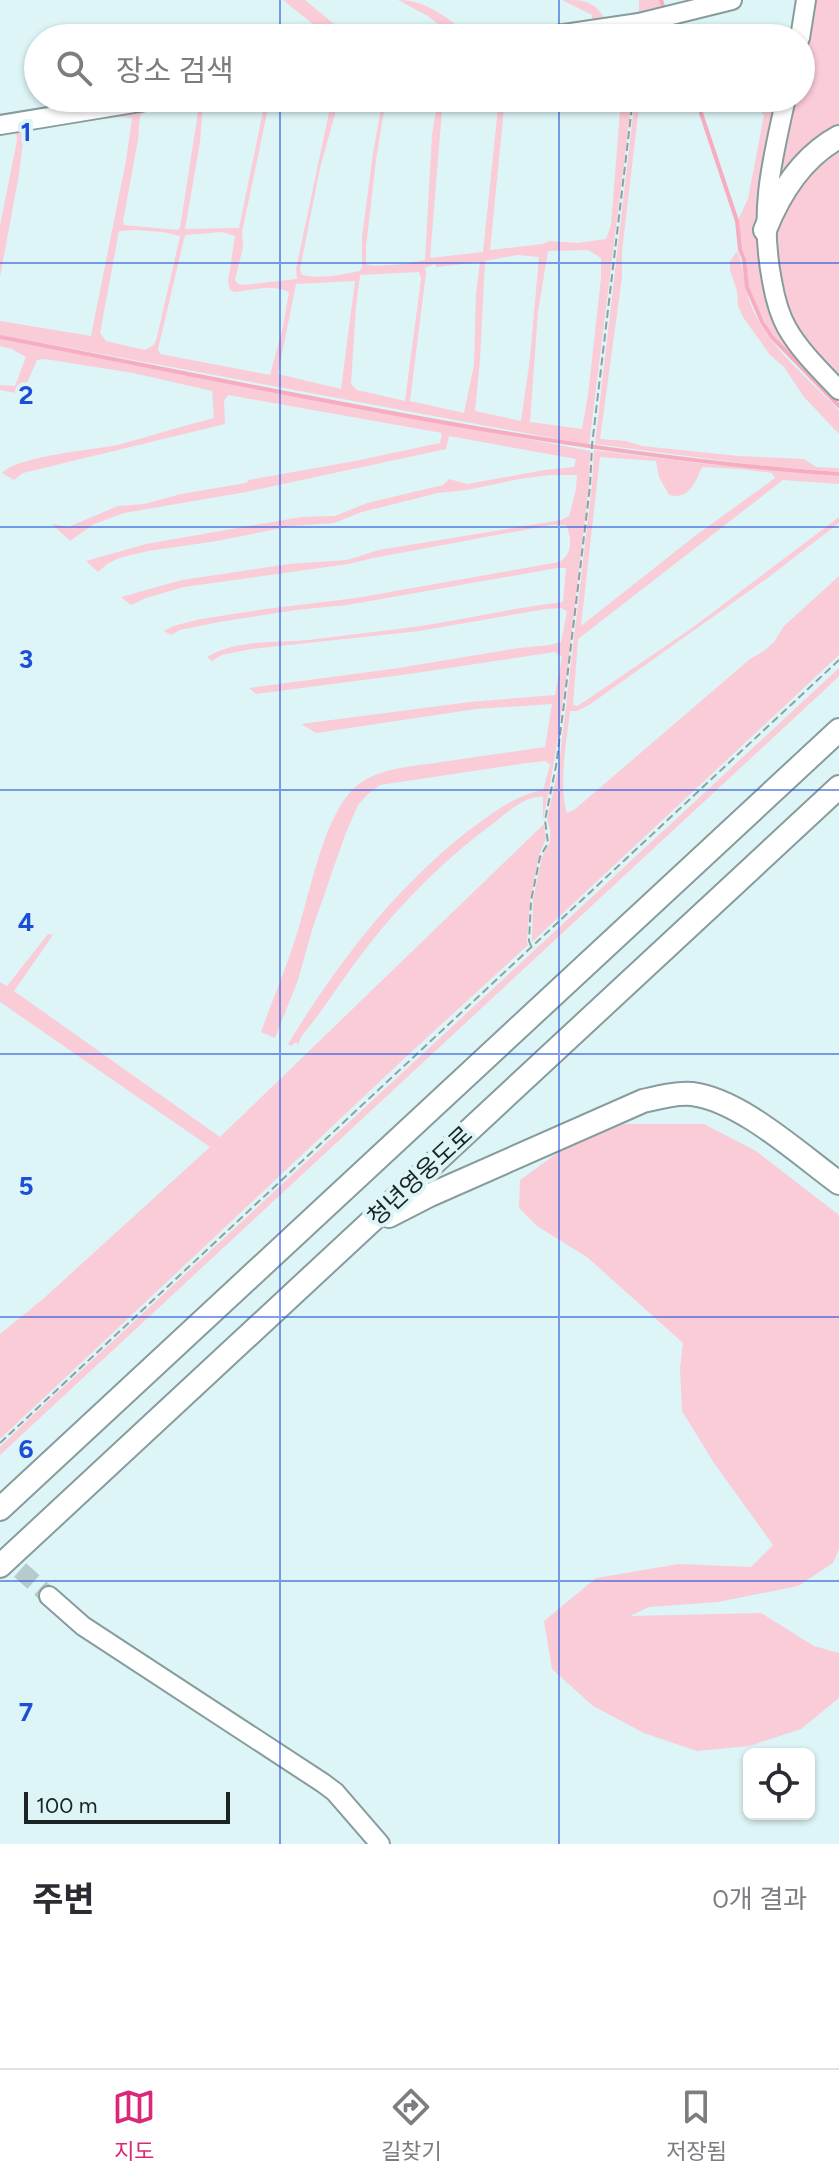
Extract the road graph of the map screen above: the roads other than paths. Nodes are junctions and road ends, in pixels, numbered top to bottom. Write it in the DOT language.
graph roads {
  1 [pos="732,0"];
  2 [pos="806,0"];
  3 [pos="632,24"];
  4 [pos="802,24"];
  5 [pos="79,112"];
  6 [pos="783,112"];
  7 [pos="0,125"];
  8 [pos="839,137"];
  9 [pos="765,230"];
  10 [pos="839,390"];
  11 [pos="839,730"];
  12 [pos="839,787"];
  13 [pos="839,1183"];
  14 [pos="348,1243"];
  15 [pos="0,1509"];
  16 [pos="0,1566"];
  17 [pos="49,1596"];
  18 [pos="380,1844"];
  1 -- 3 [label="street"];
  2 -- 4 [label="street"];
  5 -- 7 [label="street"];
  6 -- 9 [label="street"];
  8 -- 9 [label="highway"];
  9 -- 10 [label="street"];
  11 -- 15 [label="highway, 청년영웅도로"];
  12 -- 14 [label="highway, 청년영웅도로"];
  13 -- 14 [label="highway"];
  14 -- 16 [label="highway, 청년영웅도로"];
  17 -- 18 [label="street"];
}
